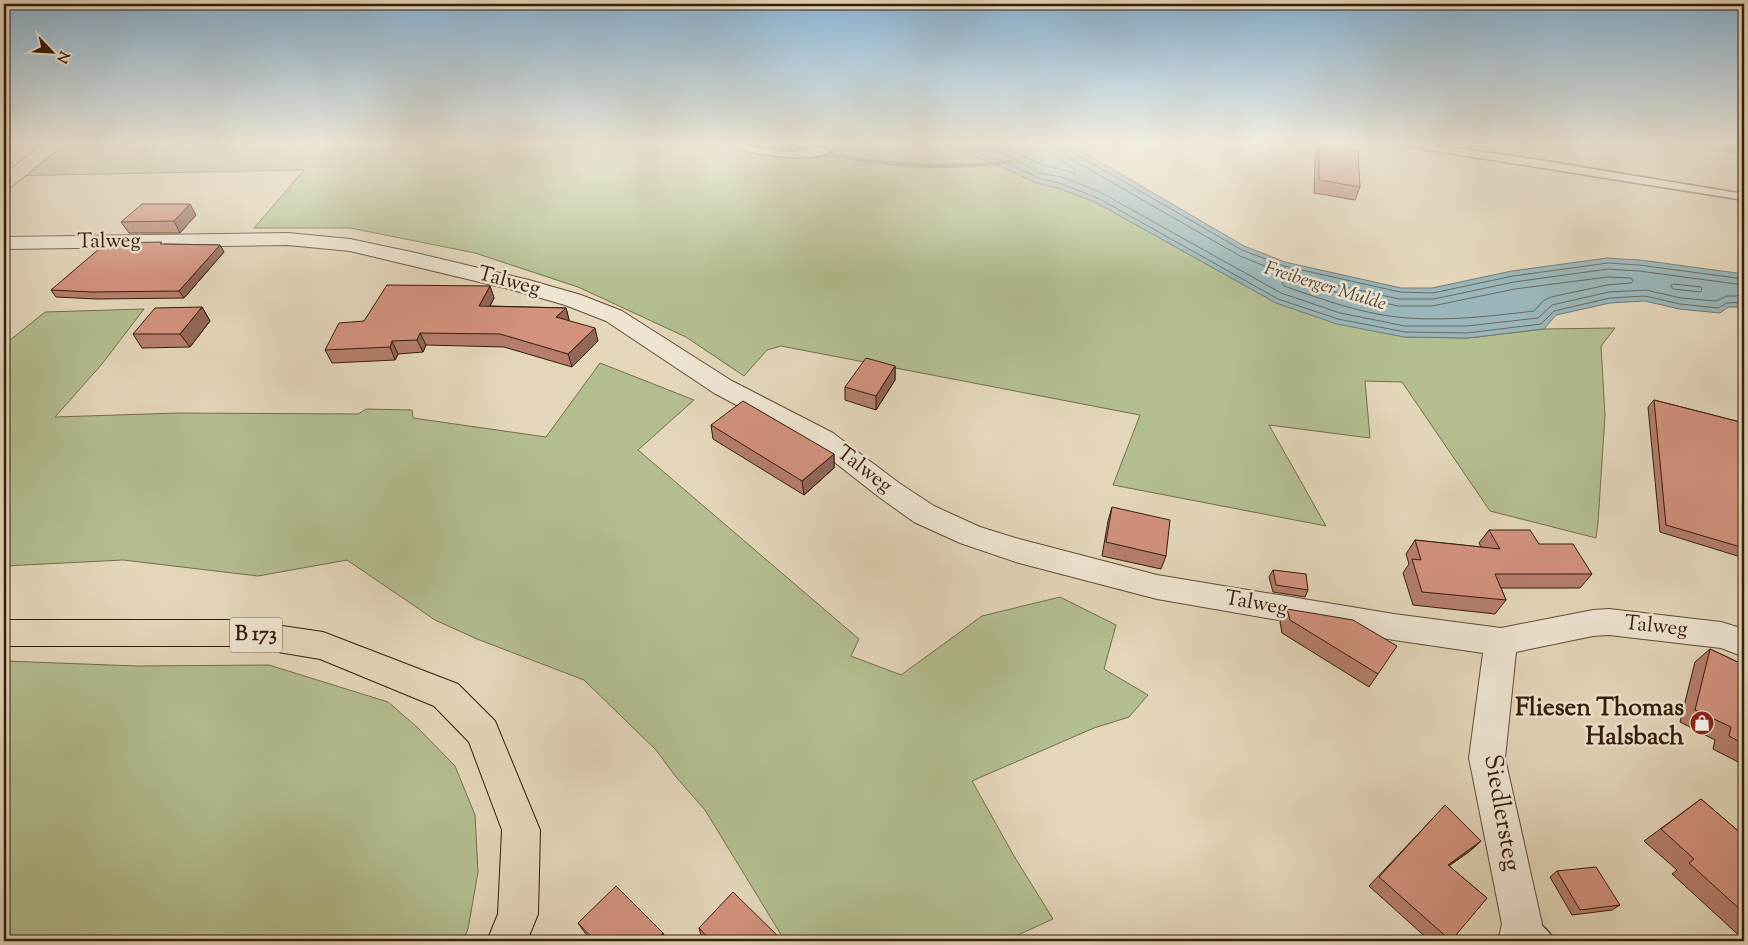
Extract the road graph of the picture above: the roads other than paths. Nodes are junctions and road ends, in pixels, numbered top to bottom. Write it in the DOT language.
graph roads {
  1 [pos="1690,188"];
  2 [pos="1744,197"];
  3 [pos="4,243"];
  4 [pos="4,633"];
  5 [pos="1500,642"];
  6 [pos="1744,643"];
  7 [pos="1528,935"];
  8 [pos="507,941"];
  1 -- 2 [label="lane"];
  3 -- 5 [label="street, Talweg"];
  4 -- 8 [label="main road, B 173 / B 173"];
  5 -- 6 [label="street, Talweg"];
  5 -- 7 [label="street, Siedlersteg"];
}
